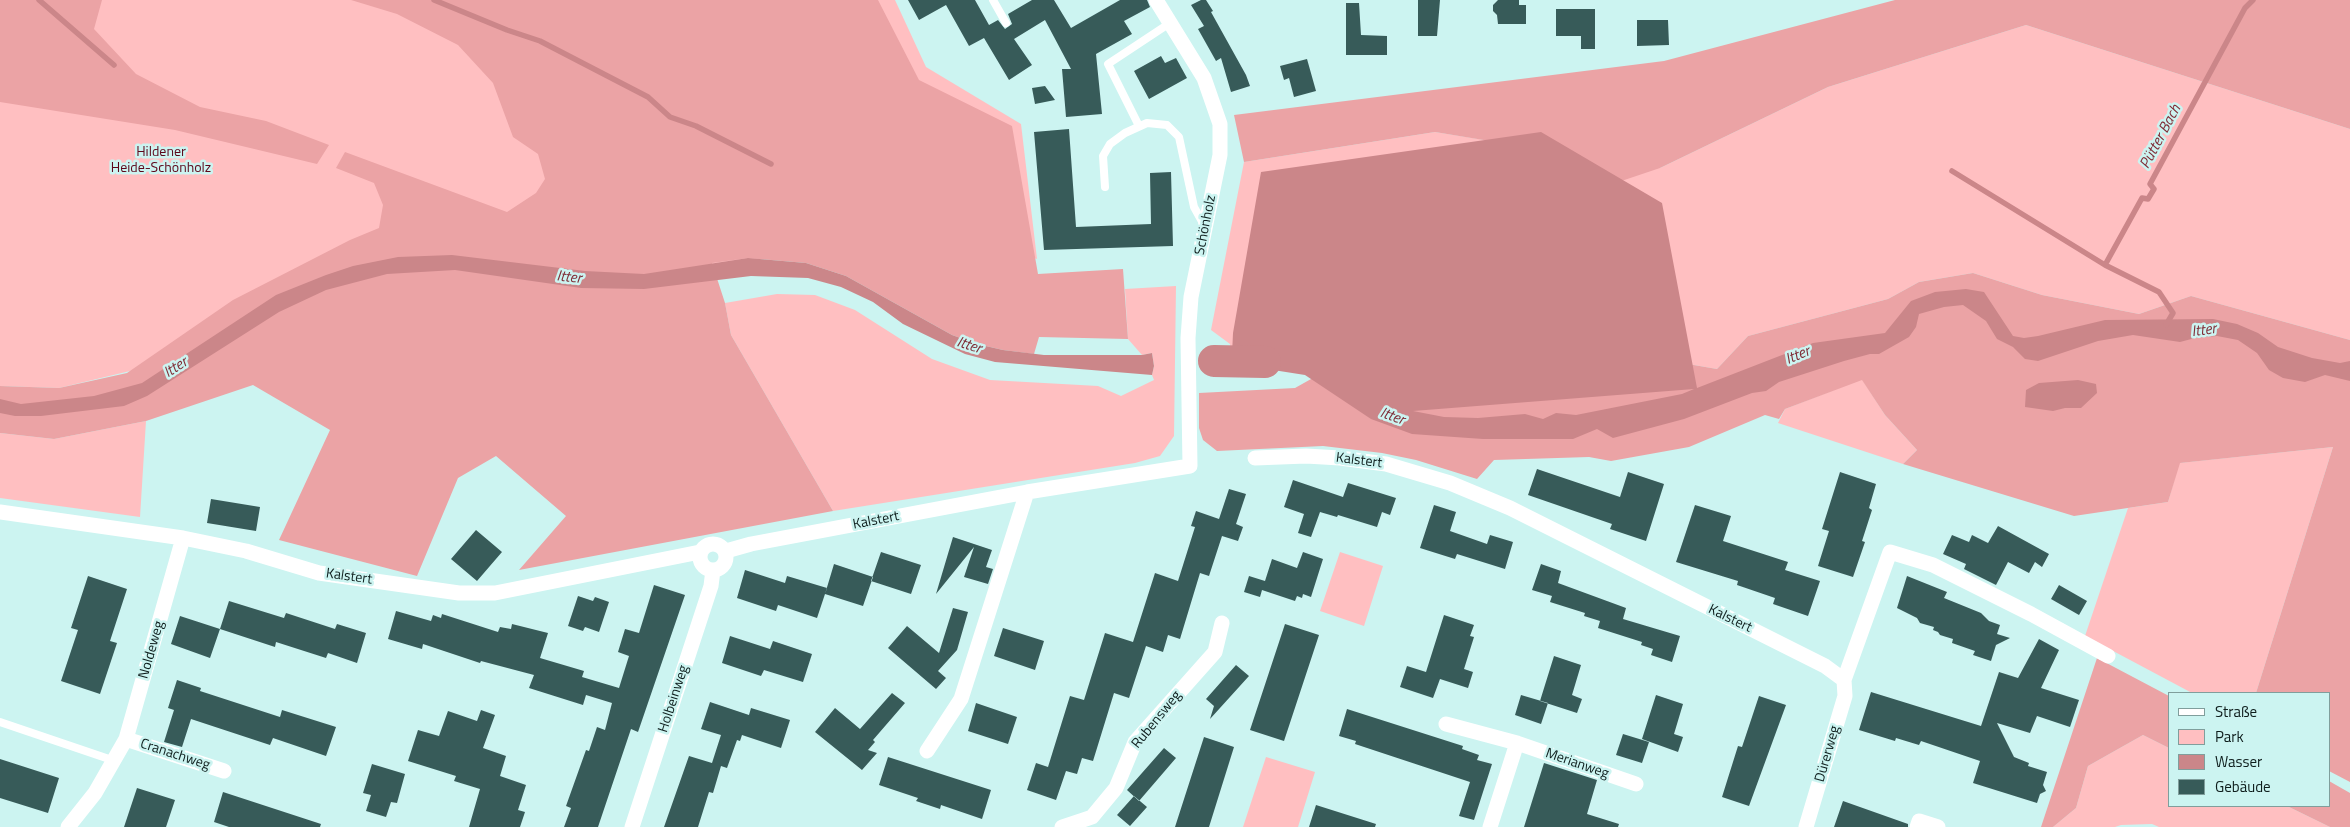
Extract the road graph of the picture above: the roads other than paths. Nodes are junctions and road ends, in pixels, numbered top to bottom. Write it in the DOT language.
graph roads {
  1 [pos="993,0"];
  2 [pos="1156,0"];
  3 [pos="1006,23"];
  4 [pos="1170,23"];
  5 [pos="1139,126"];
  6 [pos="1104,187"];
  7 [pos="1206,228"];
  8 [pos="1256,458"];
  9 [pos="1190,466"];
  10 [pos="1027,492"];
  11 [pos="0,512"];
  12 [pos="183,538"];
  13 [pos="700,552"];
  14 [pos="726,552"];
  15 [pos="713,570"];
  16 [pos="1222,623"];
  17 [pos="2108,656"];
  18 [pos="1844,680"];
  19 [pos="0,722"];
  20 [pos="1446,724"];
  21 [pos="126,738"];
  22 [pos="1517,743"];
  23 [pos="927,751"];
  24 [pos="115,761"];
  25 [pos="224,771"];
  26 [pos="1636,784"];
  27 [pos="68,827"];
  28 [pos="632,827"];
  29 [pos="1062,827"];
  30 [pos="1490,827"];
  31 [pos="1806,827"];
  32 [pos="1917,827"];
  33 [pos="1938,827"];
  1 -- 3 [label="lane"];
  2 -- 4 [label="street, Schönholz"];
  4 -- 5 [label="lane"];
  4 -- 7 [label="street, Schönholz"];
  5 -- 6 [label="lane"];
  5 -- 7 [label="lane"];
  7 -- 9 [label="street, Schönholz"];
  8 -- 18 [label="street, Kalstert"];
  9 -- 10 [label="street, Kalstert"];
  10 -- 14 [label="street, Kalstert"];
  10 -- 23 [label="street"];
  11 -- 12 [label="street, Kalstert"];
  12 -- 13 [label="street, Kalstert"];
  12 -- 21 [label="street, Noldeweg"];
  13 -- 14 [label="street, Kalstert"];
  13 -- 15 [label="street"];
  14 -- 15 [label="street"];
  15 -- 28 [label="street, Holbeinweg"];
  16 -- 29 [label="street, Rubensweg"];
  17 -- 18 [label="street"];
  18 -- 31 [label="street, Dürerweg"];
  19 -- 24 [label="lane"];
  20 -- 22 [label="street, Merianweg"];
  21 -- 24 [label="street, Noldeweg"];
  21 -- 25 [label="street, Cranachweg"];
  22 -- 26 [label="street, Merianweg"];
  22 -- 30 [label="street"];
  24 -- 27 [label="street, Noldeweg"];
  32 -- 33 [label="street"];
}
